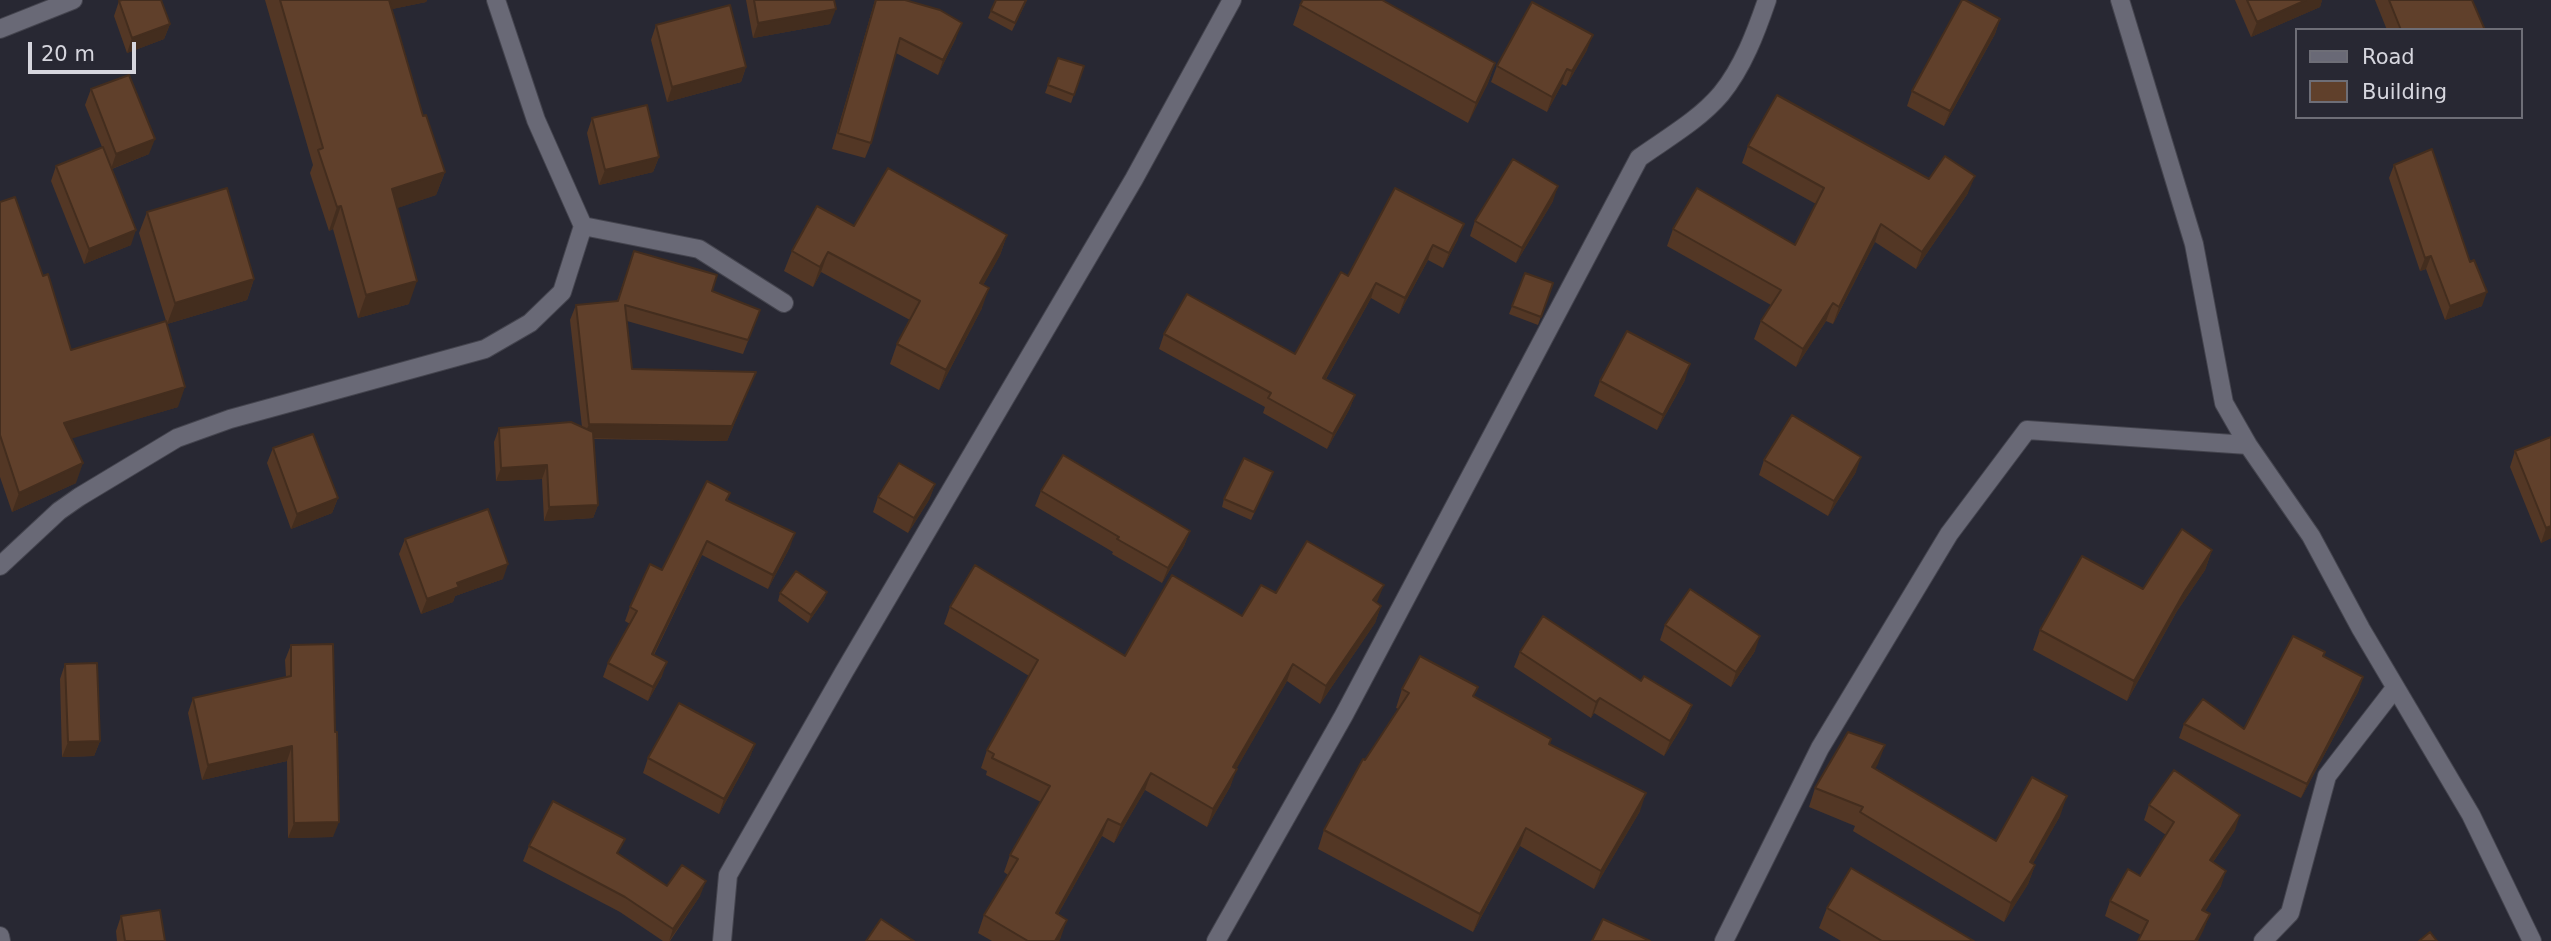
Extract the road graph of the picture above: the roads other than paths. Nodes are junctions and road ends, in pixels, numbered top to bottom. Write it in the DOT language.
graph roads {
  1 [pos="73,0"];
  2 [pos="496,0"];
  3 [pos="1232,0"];
  4 [pos="1767,0"];
  5 [pos="2119,0"];
  6 [pos="0,29"];
  7 [pos="583,226"];
  8 [pos="783,303"];
  9 [pos="2248,445"];
  10 [pos="0,566"];
  11 [pos="2395,688"];
  12 [pos="722,941"];
  13 [pos="1216,941"];
  14 [pos="1724,941"];
  15 [pos="2263,941"];
  16 [pos="2532,941"];
  1 -- 6 [label="street"];
  2 -- 7 [label="street"];
  3 -- 12 [label="street"];
  4 -- 13 [label="street"];
  5 -- 9 [label="street"];
  7 -- 8 [label="street"];
  7 -- 10 [label="street"];
  9 -- 11 [label="street"];
  9 -- 14 [label="street"];
  11 -- 15 [label="street"];
  11 -- 16 [label="street"];
}
